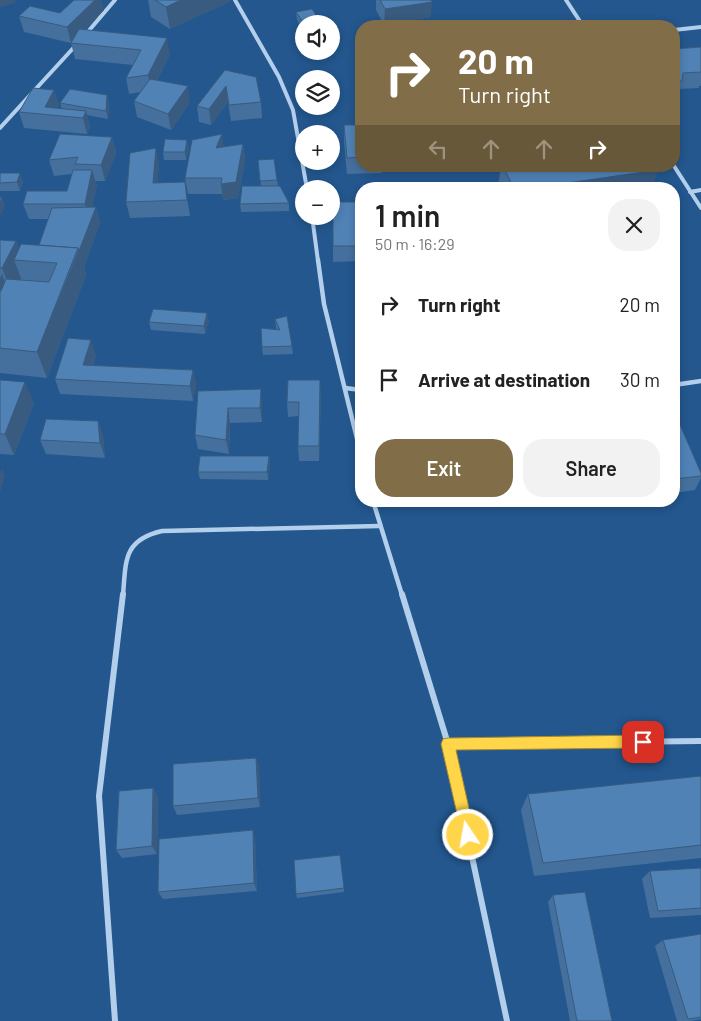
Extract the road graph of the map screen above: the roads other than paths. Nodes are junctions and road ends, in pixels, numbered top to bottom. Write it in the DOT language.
graph roads {
  1 [pos="115,0"];
  2 [pos="235,0"];
  3 [pos="566,0"];
  4 [pos="579,20"];
  5 [pos="701,27"];
  6 [pos="680,29"];
  7 [pos="0,128"];
  8 [pos="678,172"];
  9 [pos="305,180"];
  10 [pos="701,190"];
  11 [pos="690,192"];
  12 [pos="701,208"];
  13 [pos="313,225"];
  14 [pos="701,381"];
  15 [pos="680,384"];
  16 [pos="345,388"];
  17 [pos="355,389"];
  18 [pos="355,430"];
  19 [pos="374,507"];
  20 [pos="379,526"];
  21 [pos="701,741"];
  22 [pos="448,744"];
  23 [pos="115,1021"];
  24 [pos="507,1021"];
  1 -- 7 [label="street"];
  2 -- 9 [label="street"];
  3 -- 4 [label="street"];
  5 -- 6 [label="street"];
  8 -- 11 [label="street"];
  10 -- 11 [label="street"];
  11 -- 12 [label="street"];
  13 -- 16 [label="street"];
  14 -- 15 [label="street"];
  16 -- 17 [label="street"];
  16 -- 18 [label="street"];
  19 -- 20 [label="street"];
  20 -- 22 [label="street"];
  20 -- 23 [label="street"];
  21 -- 22 [label="street"];
  22 -- 24 [label="street"];
}
